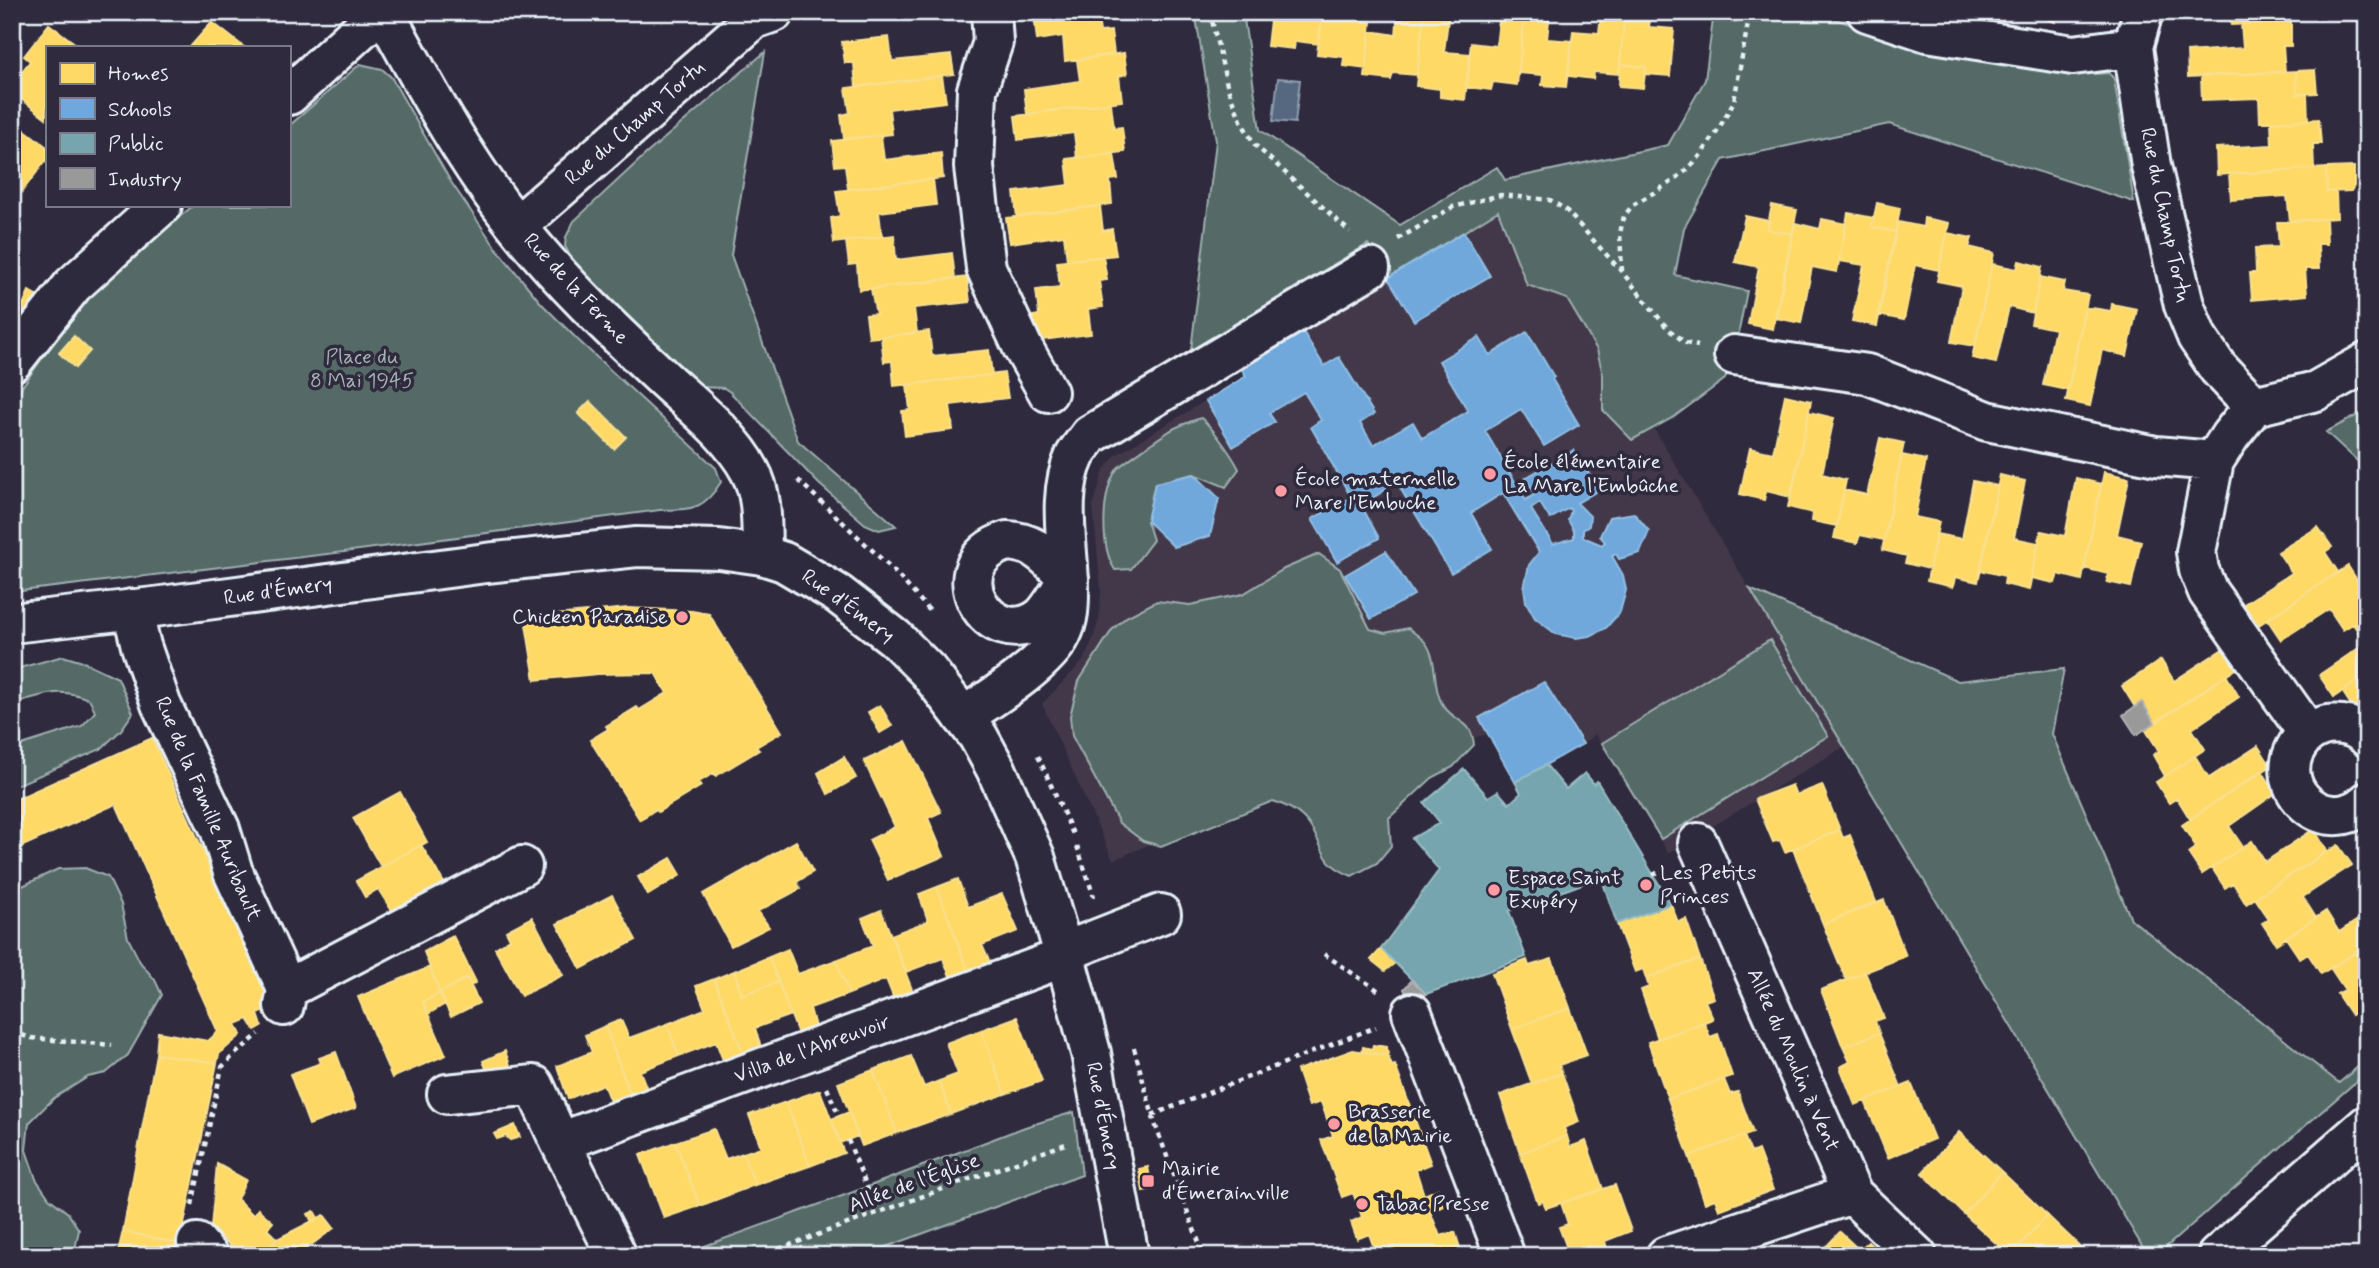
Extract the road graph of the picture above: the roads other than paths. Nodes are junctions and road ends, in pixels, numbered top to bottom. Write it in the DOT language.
graph roads {
  1 [pos="382,12"];
  2 [pos="991,12"];
  3 [pos="1867,12"];
  4 [pos="763,15"];
  5 [pos="2138,30"];
  6 [pos="290,94"];
  7 [pos="161,206"];
  8 [pos="517,226"];
  9 [pos="1372,261"];
  10 [pos="1734,355"];
  11 [pos="12,362"];
  12 [pos="2367,362"];
  13 [pos="1048,392"];
  14 [pos="2254,407"];
  15 [pos="2214,461"];
  16 [pos="762,555"];
  17 [pos="132,609"];
  18 [pos="12,623"];
  19 [pos="963,717"];
  20 [pos="2308,733"];
  21 [pos="2367,737"];
  22 [pos="2364,810"];
  23 [pos="1698,843"];
  24 [pos="522,866"];
  25 [pos="1161,914"];
  26 [pos="1065,955"];
  27 [pos="1412,1013"];
  28 [pos="447,1094"];
  29 [pos="2367,1125"];
  30 [pos="560,1142"];
  31 [pos="1852,1194"];
  32 [pos="617,1256"];
  33 [pos="1129,1256"];
  34 [pos="1505,1256"];
  35 [pos="1666,1256"];
  36 [pos="1917,1256"];
  37 [pos="2217,1256"];
  1 -- 6 [label="street, Rue de la Ferme"];
  1 -- 8 [label="street, Rue de la Ferme"];
  2 -- 13 [label="street"];
  3 -- 5 [label="street, Rue du Champ Tortu"];
  4 -- 8 [label="street, Rue du Champ Tortu"];
  5 -- 14 [label="street, Rue du Champ Tortu"];
  7 -- 11 [label="street"];
  8 -- 16 [label="street, Rue de la Ferme"];
  9 -- 19 [label="street"];
  10 -- 15 [label="street"];
  12 -- 14 [label="street"];
  14 -- 15 [label="street"];
  15 -- 20 [label="street"];
  16 -- 17 [label="street, Rue d'Émery"];
  16 -- 19 [label="street, Rue d'Émery"];
  17 -- 18 [label="street, Rue d'Émery"];
  17 -- 24 [label="street, Rue de la Famille Auribault"];
  19 -- 26 [label="street, Rue d'Émery"];
  20 -- 21 [label="street"];
  20 -- 22 [label="street"];
  23 -- 31 [label="street, Allée du Moulin à Vent"];
  25 -- 26 [label="street, Villa de l'Abreuvoir"];
  26 -- 30 [label="street, Villa de l'Abreuvoir"];
  26 -- 33 [label="street, Rue d'Émery"];
  27 -- 34 [label="street"];
  28 -- 30 [label="street"];
  29 -- 37 [label="street"];
  30 -- 32 [label="street"];
  31 -- 35 [label="street"];
  31 -- 36 [label="street, Allée du Moulin à Vent"];
}
